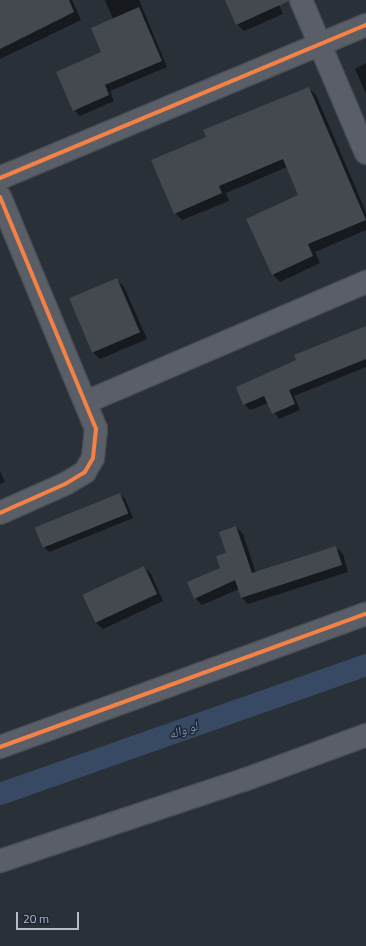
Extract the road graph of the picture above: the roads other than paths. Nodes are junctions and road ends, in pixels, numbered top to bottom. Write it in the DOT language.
graph roads {
  1 [pos="301,0"];
  2 [pos="366,25"];
  3 [pos="320,45"];
  4 [pos="366,153"];
  5 [pos="0,178"];
  6 [pos="0,197"];
  7 [pos="366,282"];
  8 [pos="86,402"];
  9 [pos="0,513"];
  10 [pos="366,614"];
  11 [pos="366,735"];
  12 [pos="0,747"];
  13 [pos="0,861"];
  1 -- 3 [label="street"];
  2 -- 3 [label="street"];
  3 -- 4 [label="street"];
  3 -- 5 [label="street"];
  6 -- 8 [label="street"];
  7 -- 8 [label="street"];
  8 -- 9 [label="street"];
  10 -- 12 [label="street"];
  11 -- 13 [label="street"];
}
